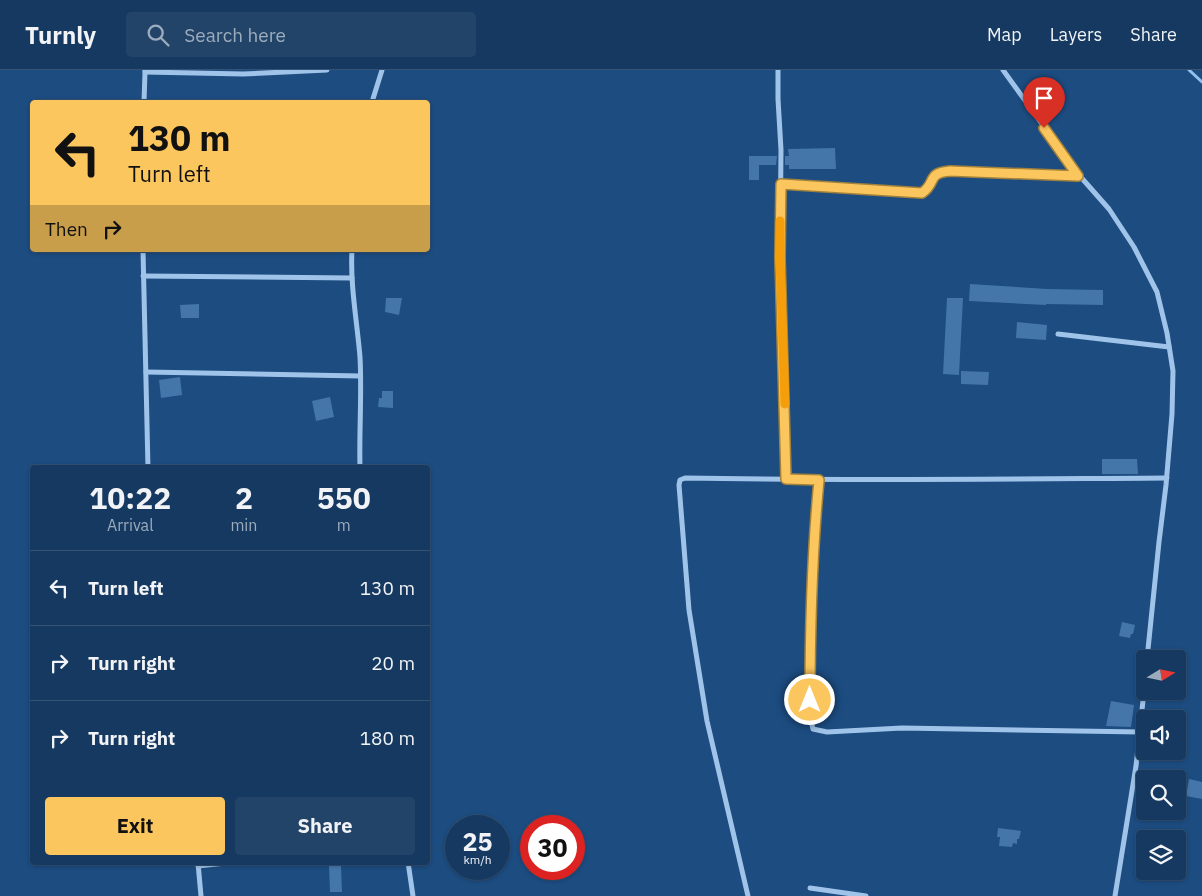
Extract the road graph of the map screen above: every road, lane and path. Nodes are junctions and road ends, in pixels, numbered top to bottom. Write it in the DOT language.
graph roads {
  1 [pos="327,70"];
  2 [pos="382,70"];
  3 [pos="778,70"];
  4 [pos="1003,70"];
  5 [pos="145,71"];
  6 [pos="244,72"];
  7 [pos="144,100"];
  8 [pos="373,100"];
  9 [pos="1078,176"];
  10 [pos="781,184"];
  11 [pos="143,252"];
  12 [pos="352,252"];
  13 [pos="143,276"];
  14 [pos="352,278"];
  15 [pos="1058,334"];
  16 [pos="1169,347"];
  17 [pos="146,372"];
  18 [pos="360,376"];
  19 [pos="148,465"];
  20 [pos="360,465"];
  21 [pos="1167,478"];
  22 [pos="786,479"];
  23 [pos="819,480"];
  24 [pos="1148,650"];
  25 [pos="1136,732"];
  26 [pos="1137,760"];
  27 [pos="198,865"];
  28 [pos="408,865"];
  29 [pos="810,888"];
  30 [pos="201,896"];
  31 [pos="413,896"];
  32 [pos="748,896"];
  33 [pos="866,896"];
  34 [pos="1115,896"];
  1 -- 6 [label="street"];
  2 -- 8 [label="street"];
  3 -- 10 [label="street"];
  4 -- 9 [label="street"];
  5 -- 6 [label="street"];
  5 -- 7 [label="street"];
  9 -- 10 [label="street"];
  9 -- 16 [label="street"];
  10 -- 22 [label="street"];
  11 -- 13 [label="street"];
  12 -- 14 [label="street"];
  13 -- 14 [label="street"];
  13 -- 17 [label="street"];
  14 -- 18 [label="street"];
  15 -- 16 [label="street"];
  16 -- 21 [label="street"];
  17 -- 18 [label="street"];
  17 -- 19 [label="street"];
  18 -- 20 [label="street"];
  21 -- 23 [label="street"];
  21 -- 24 [label="street"];
  22 -- 23 [label="street"];
  22 -- 32 [label="street"];
  23 -- 25 [label="street"];
  26 -- 34 [label="street"];
  27 -- 30 [label="street"];
  28 -- 31 [label="street"];
  29 -- 33 [label="street"];
}
